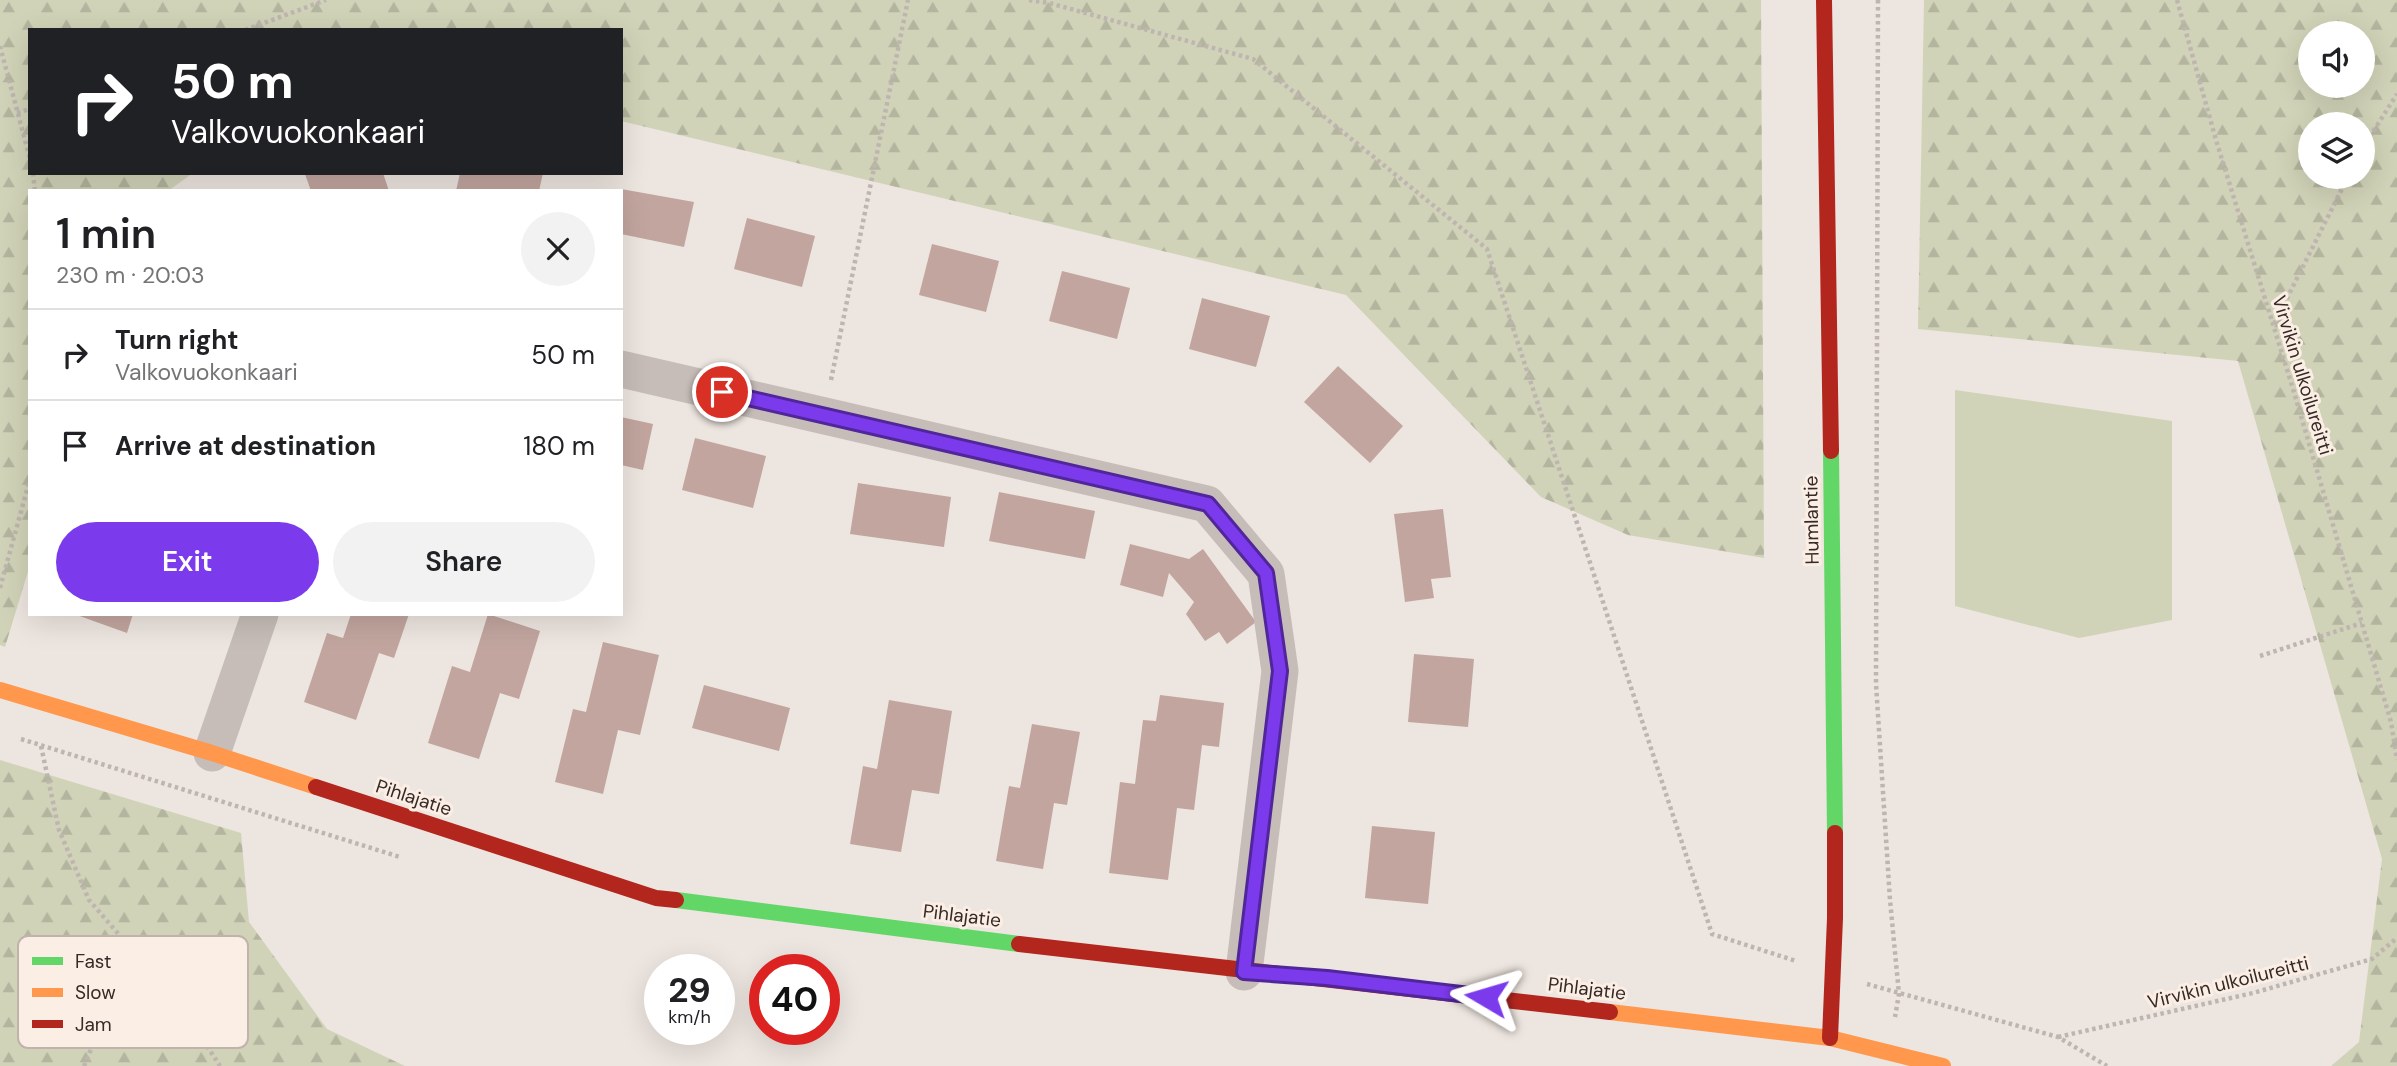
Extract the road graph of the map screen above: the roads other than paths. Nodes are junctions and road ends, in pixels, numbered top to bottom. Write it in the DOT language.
graph roads {
  1 [pos="1824,0"];
  2 [pos="623,369"];
  3 [pos="259,616"];
  4 [pos="0,690"];
  5 [pos="212,753"];
  6 [pos="1244,972"];
  7 [pos="1830,1038"];
  8 [pos="1943,1066"];
  1 -- 7 [label="street, Humlantie"];
  2 -- 6 [label="street"];
  3 -- 5 [label="street"];
  4 -- 5 [label="street, Pihlajatie"];
  5 -- 6 [label="street, Pihlajatie"];
  6 -- 7 [label="street, Pihlajatie"];
  7 -- 8 [label="street, Pihlajatie"];
}
